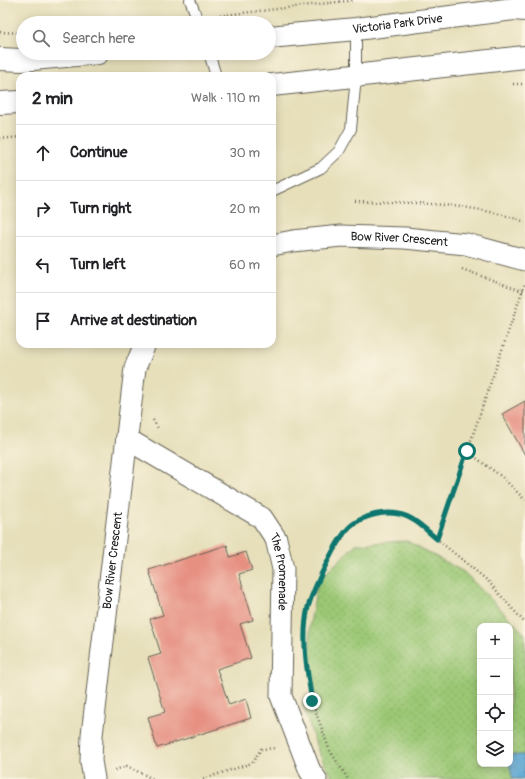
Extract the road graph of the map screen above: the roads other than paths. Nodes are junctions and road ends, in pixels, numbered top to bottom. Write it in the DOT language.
graph roads {
  1 [pos="190,0"];
  2 [pos="525,10"];
  3 [pos="196,16"];
  4 [pos="356,29"];
  5 [pos="276,36"];
  6 [pos="525,57"];
  7 [pos="0,59"];
  8 [pos="16,60"];
  9 [pos="211,60"];
  10 [pos="215,72"];
  11 [pos="356,77"];
  12 [pos="276,85"];
  13 [pos="16,102"];
  14 [pos="0,103"];
  15 [pos="276,189"];
  16 [pos="276,245"];
  17 [pos="525,260"];
  18 [pos="143,348"];
  19 [pos="127,438"];
  20 [pos="104,775"];
  21 [pos="316,779"];
  1 -- 3 [label="lane"];
  2 -- 4 [label="street, Victoria Park Drive"];
  4 -- 5 [label="street, Victoria Park Drive"];
  4 -- 11 [label="lane"];
  6 -- 11 [label="street"];
  7 -- 8 [label="street"];
  9 -- 10 [label="lane"];
  11 -- 12 [label="street"];
  11 -- 15 [label="lane"];
  13 -- 14 [label="street"];
  16 -- 17 [label="street, Bow River Crescent"];
  18 -- 19 [label="street, Bow River Crescent"];
  19 -- 20 [label="street, Bow River Crescent"];
  19 -- 21 [label="street, The Promenade"];
}
